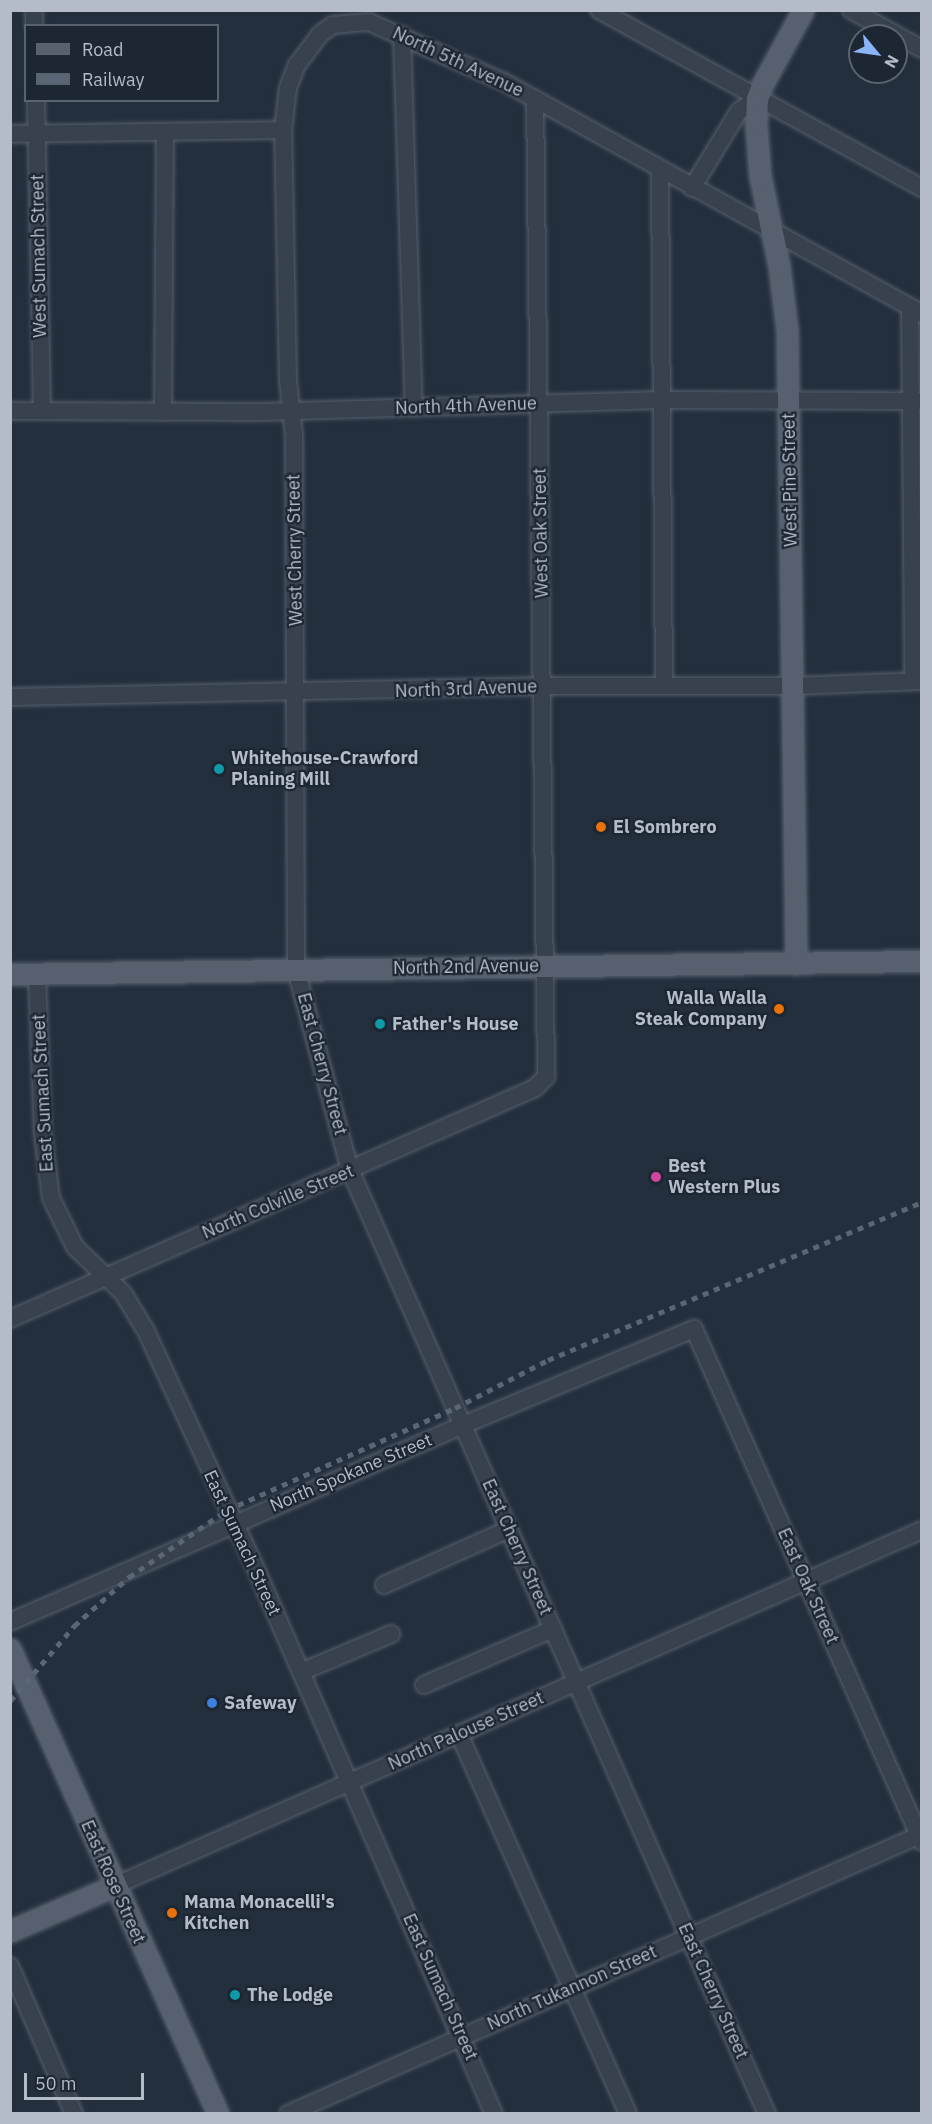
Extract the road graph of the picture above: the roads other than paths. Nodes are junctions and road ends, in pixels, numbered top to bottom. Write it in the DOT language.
graph roads {
  1 [pos="599,10"];
  2 [pos="803,10"];
  3 [pos="851,10"];
  4 [pos="372,16"];
  5 [pos="402,35"];
  6 [pos="921,49"];
  7 [pos="535,99"];
  8 [pos="757,99"];
  9 [pos="36,102"];
  10 [pos="283,130"];
  11 [pos="165,132"];
  12 [pos="10,134"];
  13 [pos="36,134"];
  14 [pos="660,170"];
  15 [pos="692,188"];
  16 [pos="921,188"];
  17 [pos="772,233"];
  18 [pos="916,311"];
  19 [pos="662,400"];
  20 [pos="916,401"];
  21 [pos="789,402"];
  22 [pos="539,404"];
  23 [pos="414,408"];
  24 [pos="291,409"];
  25 [pos="10,411"];
  26 [pos="42,411"];
  27 [pos="163,411"];
  28 [pos="917,681"];
  29 [pos="664,685"];
  30 [pos="543,686"];
  31 [pos="792,686"];
  32 [pos="296,693"];
  33 [pos="10,698"];
  34 [pos="921,961"];
  35 [pos="796,964"];
  36 [pos="546,966"];
  37 [pos="296,970"];
  38 [pos="37,973"];
  39 [pos="10,974"];
  40 [pos="350,1170"];
  41 [pos="105,1277"];
  42 [pos="10,1319"];
  43 [pos="694,1329"];
  44 [pos="463,1425"];
  45 [pos="233,1523"];
  46 [pos="508,1529"];
  47 [pos="921,1530"];
  48 [pos="806,1581"];
  49 [pos="384,1586"];
  50 [pos="10,1622"];
  51 [pos="553,1629"];
  52 [pos="391,1634"];
  53 [pos="10,1649"];
  54 [pos="301,1672"];
  55 [pos="576,1682"];
  56 [pos="424,1685"];
  57 [pos="459,1734"];
  58 [pos="349,1782"];
  59 [pos="920,1837"];
  60 [pos="114,1886"];
  61 [pos="10,1931"];
  62 [pos="689,1936"];
  63 [pos="10,1966"];
  64 [pos="572,1988"];
  65 [pos="15,1989"];
  66 [pos="462,2037"];
  67 [pos="74,2114"];
  68 [pos="218,2114"];
  69 [pos="288,2114"];
  70 [pos="494,2114"];
  71 [pos="628,2114"];
  72 [pos="767,2114"];
  1 -- 8 [label="street"];
  2 -- 8 [label="main road, West Pine Street"];
  3 -- 6 [label="street"];
  4 -- 5 [label="street, North 5th Avenue"];
  4 -- 10 [label="street, North 5th Avenue"];
  5 -- 7 [label="street, North 5th Avenue"];
  5 -- 23 [label="street"];
  7 -- 14 [label="street, North 5th Avenue"];
  7 -- 22 [label="street, West Oak Street"];
  8 -- 15 [label="street"];
  8 -- 16 [label="street"];
  8 -- 17 [label="main road, West Pine Street"];
  9 -- 13 [label="street, West Sumach Street"];
  10 -- 11 [label="street"];
  10 -- 24 [label="street, West Cherry Street"];
  11 -- 13 [label="street"];
  11 -- 27 [label="street"];
  12 -- 13 [label="street"];
  13 -- 26 [label="street, West Sumach Street"];
  14 -- 15 [label="street, North 5th Avenue"];
  14 -- 19 [label="street"];
  15 -- 17 [label="street, North 5th Avenue"];
  17 -- 18 [label="street, North 5th Avenue"];
  17 -- 21 [label="main road, West Pine Street"];
  18 -- 20 [label="street"];
  19 -- 21 [label="street, North 4th Avenue"];
  19 -- 22 [label="street, North 4th Avenue"];
  19 -- 29 [label="street"];
  20 -- 21 [label="street, North 4th Avenue"];
  20 -- 28 [label="street"];
  21 -- 31 [label="main road, West Pine Street"];
  22 -- 23 [label="street, North 4th Avenue"];
  22 -- 30 [label="street, West Oak Street"];
  23 -- 24 [label="street, North 4th Avenue"];
  24 -- 27 [label="street, North 4th Avenue"];
  24 -- 32 [label="street, West Cherry Street"];
  25 -- 26 [label="street, North 4th Avenue"];
  26 -- 27 [label="street, North 4th Avenue"];
  28 -- 31 [label="street, North 3rd Avenue"];
  29 -- 30 [label="street, North 3rd Avenue"];
  29 -- 31 [label="street, North 3rd Avenue"];
  30 -- 32 [label="street, North 3rd Avenue"];
  30 -- 36 [label="street, West Oak Street"];
  31 -- 35 [label="main road, West Pine Street"];
  32 -- 33 [label="street, North 3rd Avenue"];
  32 -- 37 [label="street, West Cherry Street"];
  34 -- 35 [label="main road, North 2nd Avenue"];
  35 -- 36 [label="main road, North 2nd Avenue"];
  36 -- 37 [label="main road, North 2nd Avenue"];
  36 -- 40 [label="street, North Colville Street"];
  37 -- 38 [label="main road, North 2nd Avenue"];
  37 -- 40 [label="street, East Cherry Street"];
  38 -- 39 [label="main road, North 2nd Avenue"];
  38 -- 41 [label="street, East Sumach Street"];
  40 -- 41 [label="street, North Colville Street"];
  40 -- 44 [label="street, East Cherry Street"];
  41 -- 42 [label="street, North Colville Street"];
  41 -- 45 [label="street, East Sumach Street"];
  43 -- 44 [label="street, North Spokane Street"];
  43 -- 48 [label="street, East Oak Street"];
  44 -- 45 [label="street, North Spokane Street"];
  44 -- 46 [label="street, East Cherry Street"];
  45 -- 50 [label="street, North Spokane Street"];
  45 -- 54 [label="street, East Sumach Street"];
  46 -- 49 [label="street"];
  46 -- 51 [label="street, East Cherry Street"];
  47 -- 48 [label="street, North Palouse Street"];
  48 -- 55 [label="street, North Palouse Street"];
  48 -- 59 [label="street, East Oak Street"];
  51 -- 55 [label="street, East Cherry Street"];
  51 -- 56 [label="street"];
  52 -- 54 [label="street"];
  53 -- 60 [label="main road, East Rose Street"];
  54 -- 58 [label="street, East Sumach Street"];
  55 -- 57 [label="street, North Palouse Street"];
  55 -- 62 [label="street, East Cherry Street"];
  57 -- 58 [label="street, North Palouse Street"];
  57 -- 64 [label="street"];
  58 -- 60 [label="street, North Palouse Street"];
  58 -- 66 [label="street, East Sumach Street"];
  59 -- 62 [label="street, North Tukannon Street"];
  60 -- 61 [label="main road, North Palouse Street"];
  60 -- 68 [label="main road, East Rose Street"];
  62 -- 64 [label="street, North Tukannon Street"];
  62 -- 72 [label="street, East Cherry Street"];
  63 -- 65 [label="street"];
  64 -- 66 [label="street, North Tukannon Street"];
  64 -- 71 [label="street"];
  65 -- 67 [label="street"];
  66 -- 69 [label="street, North Tukannon Street"];
  66 -- 70 [label="street, East Sumach Street"];
}
